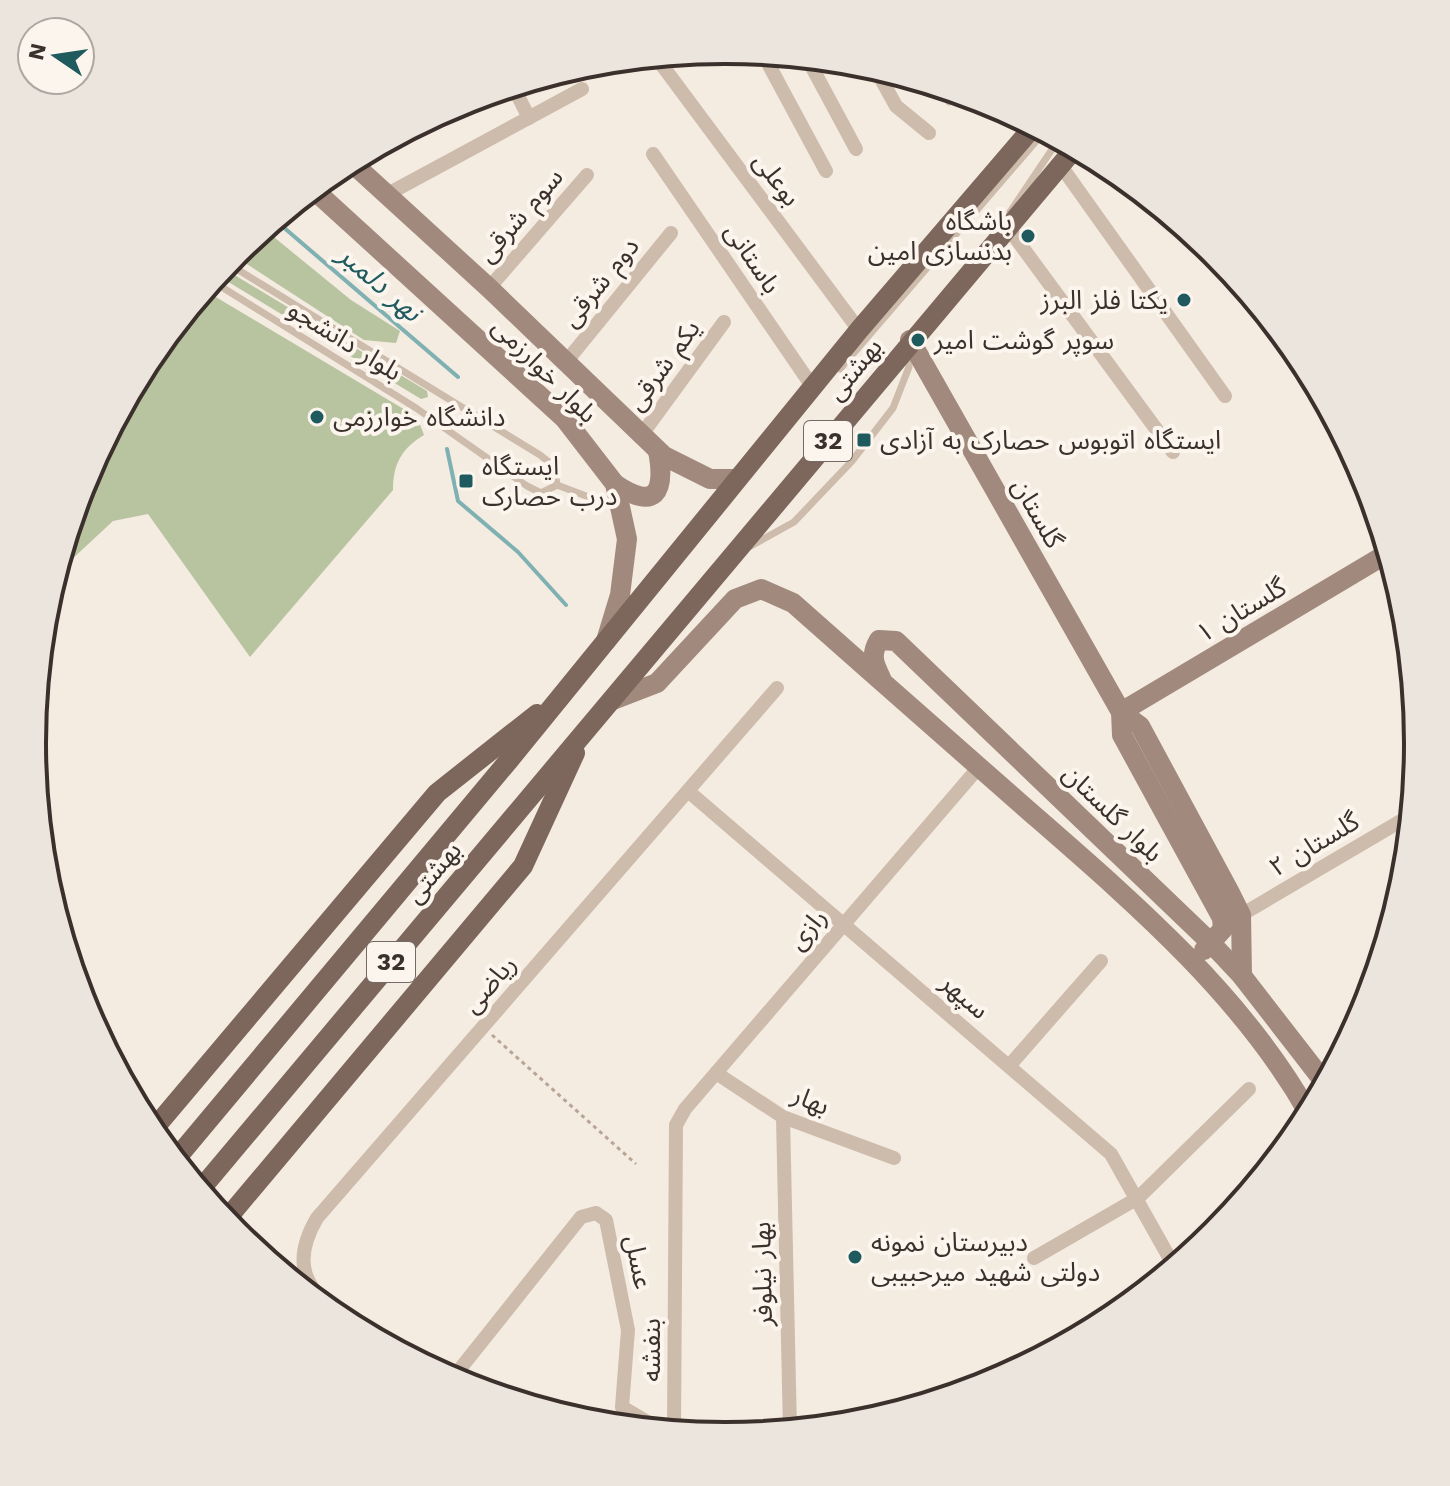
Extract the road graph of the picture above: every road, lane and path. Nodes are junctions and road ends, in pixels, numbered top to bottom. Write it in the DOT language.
graph roads {
  1 [pos="769,65"];
  2 [pos="663,67"];
  3 [pos="813,70"];
  4 [pos="883,83"];
  5 [pos="582,89"];
  6 [pos="518,97"];
  7 [pos="529,118"];
  8 [pos="929,133"];
  9 [pos="1026,135"];
  10 [pos="1037,140"];
  11 [pos="856,149"];
  12 [pos="1053,149"];
  13 [pos="653,154"];
  14 [pos="1068,157"];
  15 [pos="1061,166"];
  16 [pos="360,171"];
  17 [pos="826,171"];
  18 [pos="587,175"];
  19 [pos="386,195"];
  20 [pos="322,197"];
  21 [pos="1006,225"];
  22 [pos="671,233"];
  23 [pos="990,245"];
  24 [pos="238,270"];
  25 [pos="222,288"];
  26 [pos="489,288"];
  27 [pos="724,322"];
  28 [pos="859,330"];
  29 [pos="910,340"];
  30 [pos="566,362"];
  31 [pos="814,389"];
  32 [pos="1225,396"];
  33 [pos="773,436"];
  34 [pos="640,437"];
  35 [pos="658,451"];
  36 [pos="1173,452"];
  37 [pos="737,479"];
  38 [pos="615,484"];
  39 [pos="557,485"];
  40 [pos="623,510"];
  41 [pos="738,553"];
  42 [pos="1378,559"];
  43 [pos="605,642"];
  44 [pos="885,685"];
  45 [pos="777,688"];
  46 [pos="560,697"];
  47 [pos="613,700"];
  48 [pos="1121,712"];
  49 [pos="583,734"];
  50 [pos="979,767"];
  51 [pos="688,791"];
  52 [pos="1399,822"];
  53 [pos="1241,915"];
  54 [pos="844,923"];
  55 [pos="1211,943"];
  56 [pos="1101,961"];
  57 [pos="1191,962"];
  58 [pos="1242,976"];
  59 [pos="483,1027"];
  60 [pos="1009,1066"];
  61 [pos="716,1073"];
  62 [pos="1318,1074"];
  63 [pos="1249,1089"];
  64 [pos="1301,1102"];
  65 [pos="783,1117"];
  66 [pos="161,1121"];
  67 [pos="676,1125"];
  68 [pos="182,1151"];
  69 [pos="894,1158"];
  70 [pos="636,1164"];
  71 [pos="207,1182"];
  72 [pos="1138,1198"];
  73 [pos="234,1211"];
  74 [pos="1169,1256"];
  75 [pos="1034,1258"];
  76 [pos="306,1277"];
  77 [pos="461,1368"];
  78 [pos="638,1416"];
  79 [pos="790,1419"];
  80 [pos="674,1420"];
  1 -- 17 [label="street"];
  2 -- 28 [label="street, بوعلی"];
  3 -- 11 [label="street"];
  4 -- 8 [label="street"];
  5 -- 7 [label="street"];
  6 -- 7 [label="street"];
  7 -- 19 [label="street"];
  9 -- 28 [label="main road, بهشتی / 32"];
  10 -- 33 [label="lane"];
  12 -- 23 [label="lane"];
  13 -- 31 [label="street, باستانی"];
  14 -- 15 [label="main road, بهشتی / 32"];
  15 -- 21 [label="main road, بهشتی / 32"];
  15 -- 32 [label="street"];
  16 -- 19 [label="street, بلوار خوارزمی"];
  18 -- 26 [label="street, سوم شرقی"];
  19 -- 26 [label="street, بلوار خوارزمی"];
  20 -- 38 [label="street, بلوار خوارزمی"];
  21 -- 23 [label="main road, بهشتی / 32"];
  21 -- 36 [label="street"];
  22 -- 30 [label="street, دوم شرقی"];
  23 -- 29 [label="main road, بهشتی / 32"];
  24 -- 39 [label="lane, بلوار دانشجو"];
  25 -- 39 [label="lane, بلوار دانشجو"];
  26 -- 30 [label="street, بلوار خوارزمی"];
  27 -- 34 [label="street, یکم شرقی"];
  28 -- 31 [label="main road, بهشتی / 32"];
  29 -- 41 [label="main road, بهشتی / 32"];
  29 -- 41 [label="lane"];
  29 -- 48 [label="street, گلستان"];
  30 -- 34 [label="street, بلوار خوارزمی"];
  31 -- 33 [label="main road, بهشتی / 32"];
  33 -- 37 [label="main road, بهشتی / 32"];
  34 -- 35 [label="street, بلوار خوارزمی"];
  35 -- 37 [label="street, بلوار خوارزمی"];
  35 -- 38 [label="street"];
  37 -- 43 [label="main road, بهشتی / 32"];
  38 -- 40 [label="street, بلوار خوارزمی"];
  39 -- 40 [label="lane"];
  40 -- 43 [label="street, بلوار خوارزمی"];
  41 -- 47 [label="main road, بهشتی / 32"];
  42 -- 48 [label="street, گلستان ۱"];
  43 -- 46 [label="main road, بهشتی / 32"];
  44 -- 47 [label="street, بلوار گلستان"];
  44 -- 50 [label="street, بلوار گلستان"];
  44 -- 55 [label="street, بلوار گلستان"];
  45 -- 51 [label="street, ریاضی"];
  46 -- 66 [label="main road"];
  46 -- 68 [label="main road, بهشتى / 32"];
  47 -- 49 [label="main road, بهشتی / 32"];
  48 -- 53 [label="street, گلستان"];
  48 -- 55 [label="street, گلستان"];
  49 -- 71 [label="main road, بهشتى / 32"];
  49 -- 73 [label="main road"];
  50 -- 54 [label="street, رازی"];
  50 -- 57 [label="street, بلوار گلستان"];
  51 -- 54 [label="street, سپهر"];
  51 -- 59 [label="street, ریاضی"];
  52 -- 53 [label="street, گلستان ۲"];
  53 -- 58 [label="street, گلستان"];
  54 -- 60 [label="street, سپهر"];
  54 -- 61 [label="street, رازی"];
  55 -- 57 [label="street"];
  55 -- 58 [label="street, بلوار گلستان"];
  56 -- 60 [label="street"];
  57 -- 64 [label="street, بلوار گلستان"];
  58 -- 62 [label="street, بلوار گلستان"];
  59 -- 70 [label="path"];
  59 -- 76 [label="street, ریاضی"];
  60 -- 72 [label="street, سپهر"];
  61 -- 65 [label="street, بهار"];
  61 -- 67 [label="street, رازی"];
  63 -- 72 [label="street"];
  65 -- 69 [label="street, بهار"];
  65 -- 79 [label="street, بهار نیلوفر"];
  67 -- 80 [label="street, بنفشه"];
  72 -- 74 [label="street, سپهر"];
  72 -- 75 [label="street"];
  77 -- 78 [label="street, عسل"];
}
